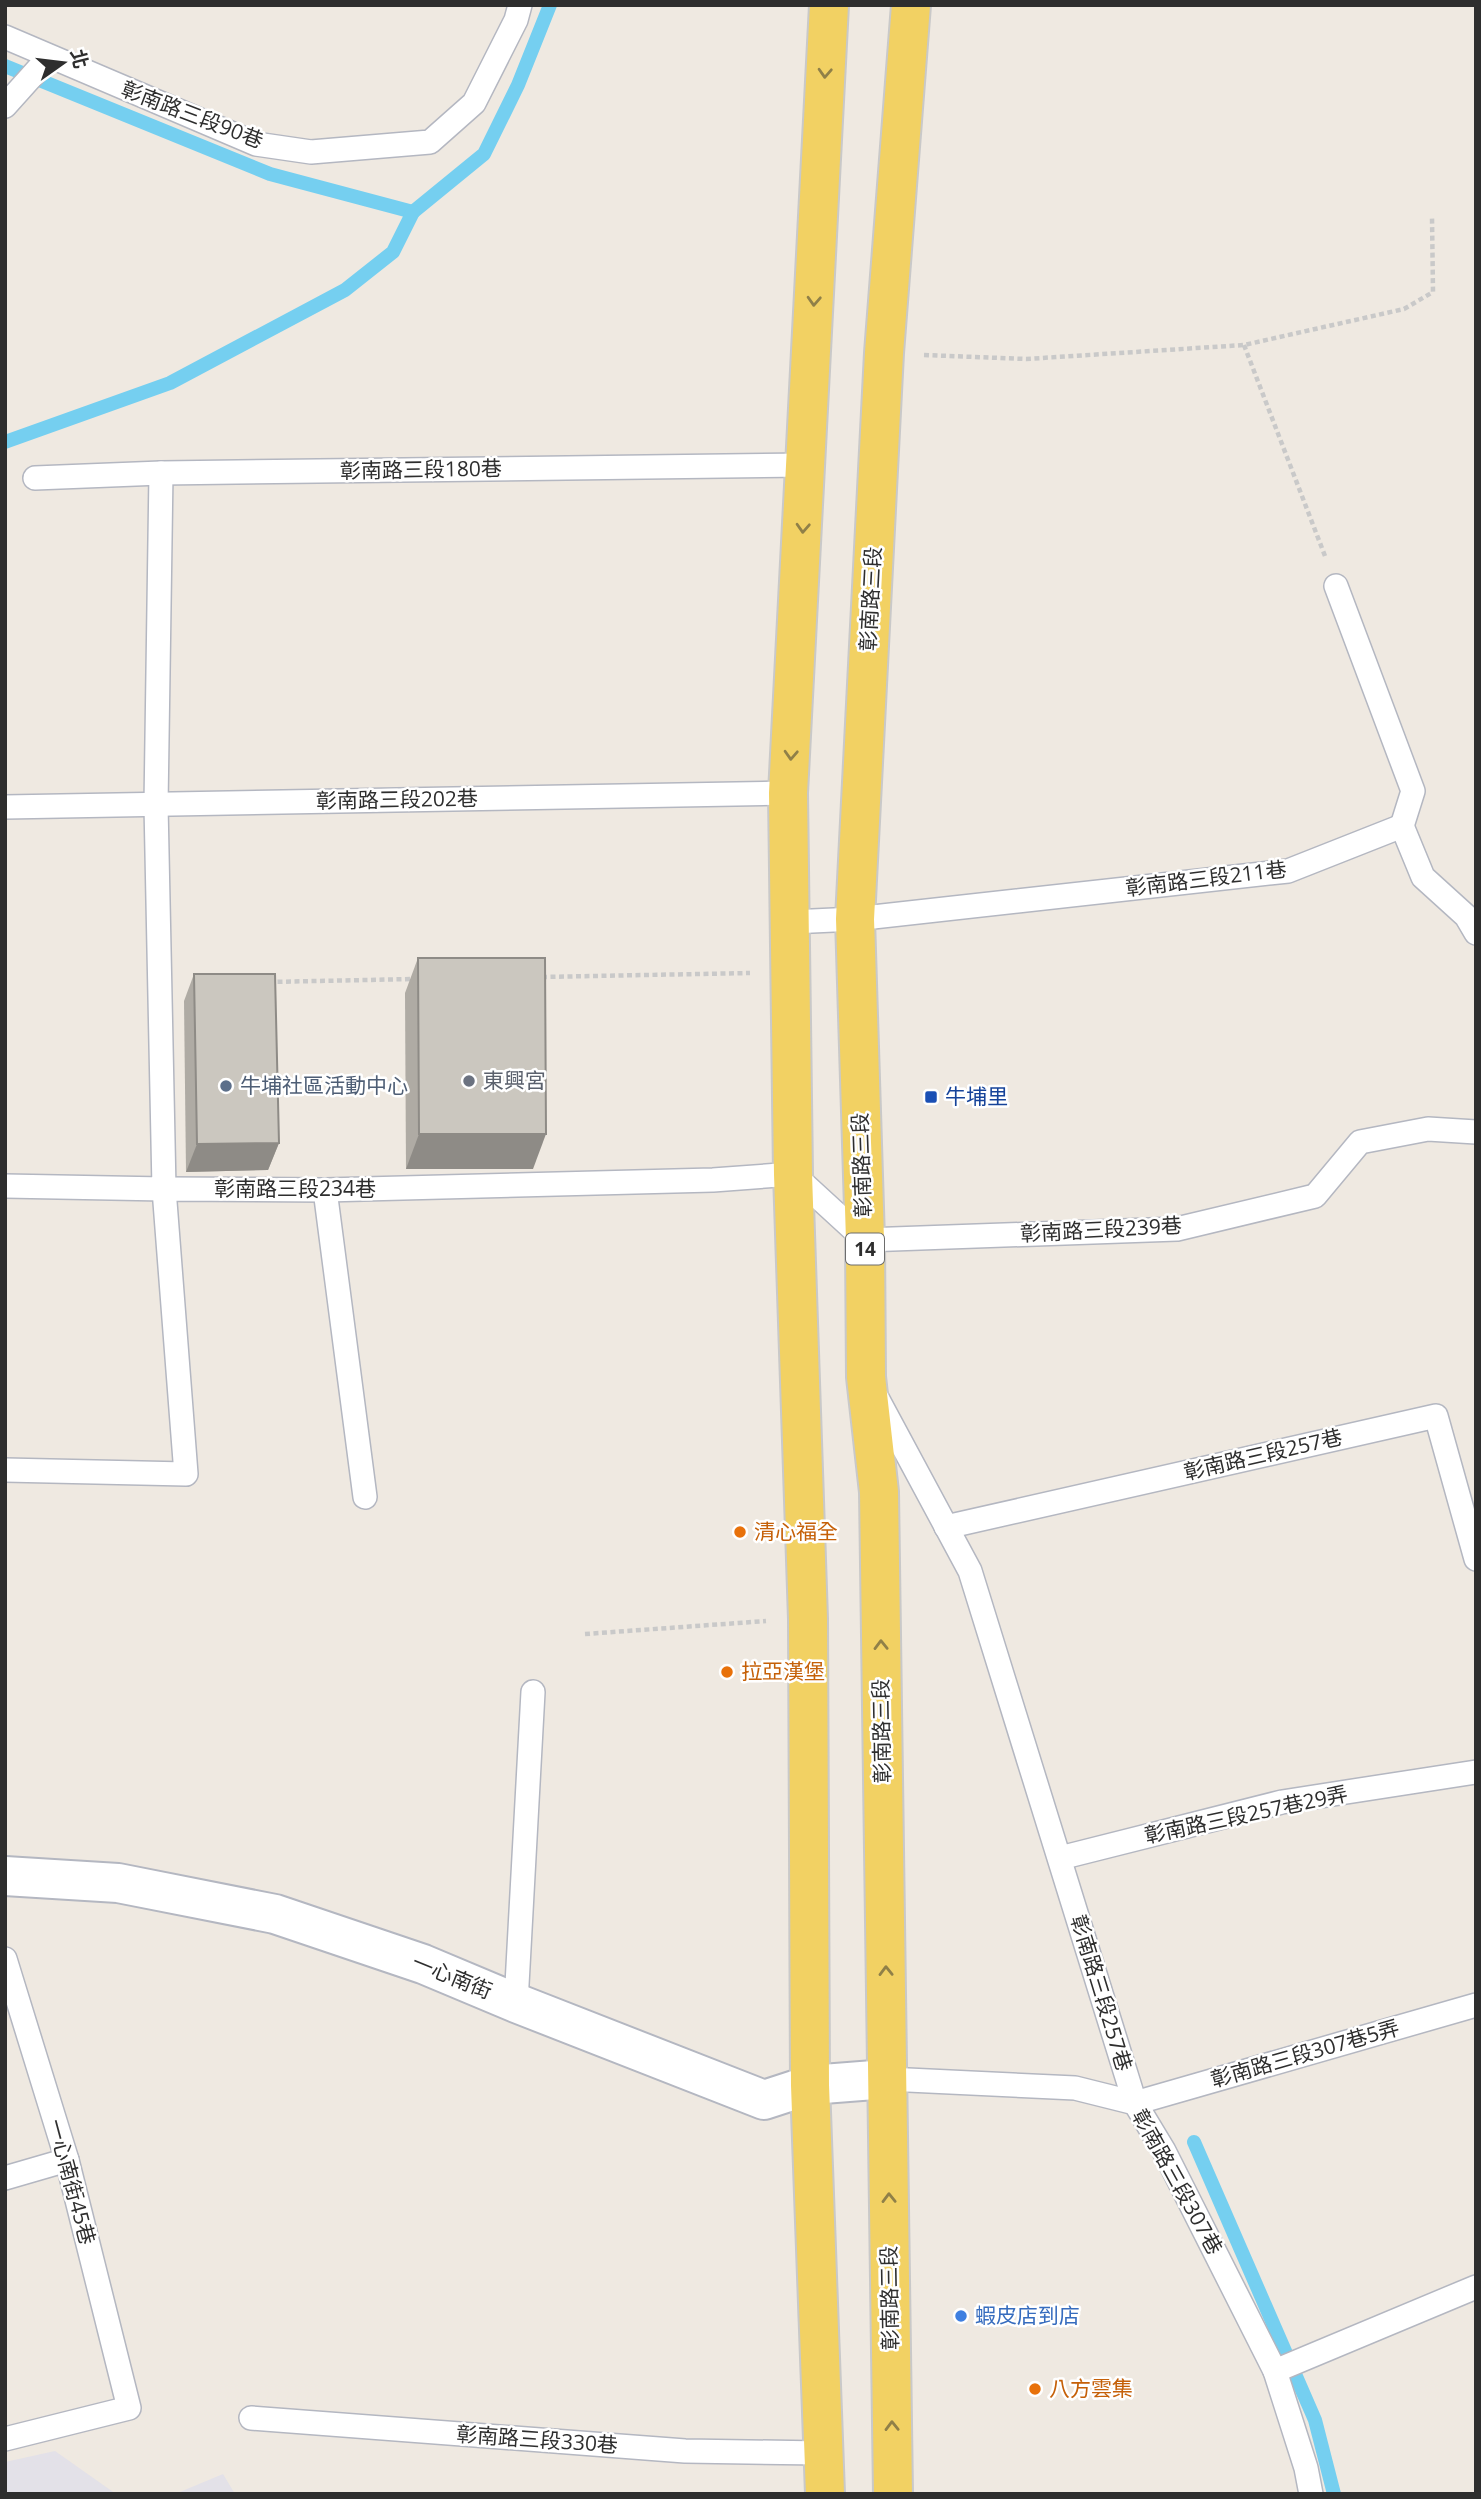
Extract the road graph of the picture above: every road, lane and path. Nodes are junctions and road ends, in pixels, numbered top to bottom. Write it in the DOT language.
graph roads {
  1 [pos="520,5"];
  2 [pos="829,5"];
  3 [pos="911,5"];
  4 [pos="5,37"];
  5 [pos="49,57"];
  6 [pos="5,106"];
  7 [pos="1432,217"];
  8 [pos="1244,345"];
  9 [pos="884,353"];
  10 [pos="806,465"];
  11 [pos="161,473"];
  12 [pos="35,478"];
  13 [pos="1336,586"];
  14 [pos="788,793"];
  15 [pos="156,805"];
  16 [pos="5,807"];
  17 [pos="1402,827"];
  18 [pos="855,919"];
  19 [pos="791,922"];
  20 [pos="1476,933"];
  21 [pos="791,972"];
  22 [pos="530,977"];
  23 [pos="420,979"];
  24 [pos="256,982"];
  25 [pos="1476,1132"];
  26 [pos="793,1174"];
  27 [pos="5,1186"];
  28 [pos="164,1189"];
  29 [pos="325,1191"];
  30 [pos="865,1240"];
  31 [pos="866,1377"];
  32 [pos="5,1470"];
  33 [pos="365,1497"];
  34 [pos="946,1527"];
  35 [pos="1476,1559"];
  36 [pos="808,1619"];
  37 [pos="585,1634"];
  38 [pos="533,1692"];
  39 [pos="1476,1772"];
  40 [pos="1060,1858"];
  41 [pos="5,1876"];
  42 [pos="5,1959"];
  43 [pos="516,2003"];
  44 [pos="1476,2005"];
  45 [pos="887,2079"];
  46 [pos="810,2085"];
  47 [pos="1135,2103"];
  48 [pos="67,2160"];
  49 [pos="5,2178"];
  50 [pos="1476,2287"];
  51 [pos="1276,2371"];
  52 [pos="251,2418"];
  53 [pos="5,2439"];
  54 [pos="822,2453"];
  55 [pos="825,2494"];
  56 [pos="893,2494"];
  57 [pos="1311,2494"];
  1 -- 5 [label="lane, 彰南路三段90巷"];
  2 -- 10 [label="main road, one-way"];
  3 -- 9 [label="main road, 彰南路三段 / 14"];
  4 -- 5 [label="lane, 彰南路三段90巷"];
  5 -- 6 [label="lane"];
  7 -- 8 [label="path"];
  8 -- 9 [label="path"];
  8 -- 13 [label="path"];
  9 -- 18 [label="main road, 彰南路三段 / 14"];
  10 -- 11 [label="lane, 彰南路三段180巷"];
  10 -- 14 [label="main road, one-way"];
  11 -- 12 [label="lane, 彰南路三段180巷"];
  11 -- 15 [label="lane"];
  13 -- 17 [label="lane"];
  14 -- 15 [label="lane, 彰南路三段202巷"];
  14 -- 19 [label="main road"];
  15 -- 16 [label="lane, 彰南路三段202巷"];
  15 -- 28 [label="lane"];
  17 -- 18 [label="lane, 彰南路三段211巷"];
  17 -- 20 [label="lane"];
  18 -- 19 [label="lane, 彰南路三段211巷"];
  18 -- 30 [label="main road, 彰南路三段 / 14"];
  19 -- 21 [label="main road"];
  21 -- 22 [label="path"];
  21 -- 26 [label="main road"];
  23 -- 24 [label="path"];
  25 -- 30 [label="lane, 彰南路三段239巷"];
  26 -- 29 [label="lane, 彰南路三段234巷"];
  26 -- 30 [label="lane"];
  26 -- 36 [label="main road"];
  27 -- 28 [label="lane, 彰南路三段234巷"];
  28 -- 29 [label="lane, 彰南路三段234巷"];
  28 -- 32 [label="lane"];
  29 -- 33 [label="lane"];
  30 -- 31 [label="main road, 彰南路三段 / 14"];
  31 -- 34 [label="lane, 彰南路三段257巷"];
  45 -- 31 [label="main road, 彰南路三段 / 14, one-way"];
  34 -- 35 [label="lane, 彰南路三段257巷"];
  34 -- 40 [label="lane, 彰南路三段257巷"];
  36 -- 37 [label="path"];
  36 -- 46 [label="main road"];
  38 -- 43 [label="lane"];
  39 -- 40 [label="lane, 彰南路三段257巷29弄"];
  40 -- 47 [label="lane, 彰南路三段257巷"];
  41 -- 43 [label="street, 一心南街"];
  42 -- 48 [label="lane, 一心南街45巷"];
  43 -- 46 [label="street, 一心南街"];
  44 -- 47 [label="lane, 彰南路三段307巷5弄"];
  45 -- 46 [label="street, 一心南街"];
  45 -- 47 [label="lane, 彰南路三段307巷"];
  56 -- 45 [label="main road, 彰南路三段 / 14, one-way"];
  46 -- 54 [label="main road"];
  47 -- 51 [label="lane, 彰南路三段307巷"];
  48 -- 49 [label="lane"];
  48 -- 53 [label="lane, 一心南街45巷"];
  50 -- 51 [label="lane"];
  51 -- 57 [label="lane, 彰南路三段307巷"];
  52 -- 54 [label="lane, 彰南路三段330巷"];
  54 -- 55 [label="main road"];
}
